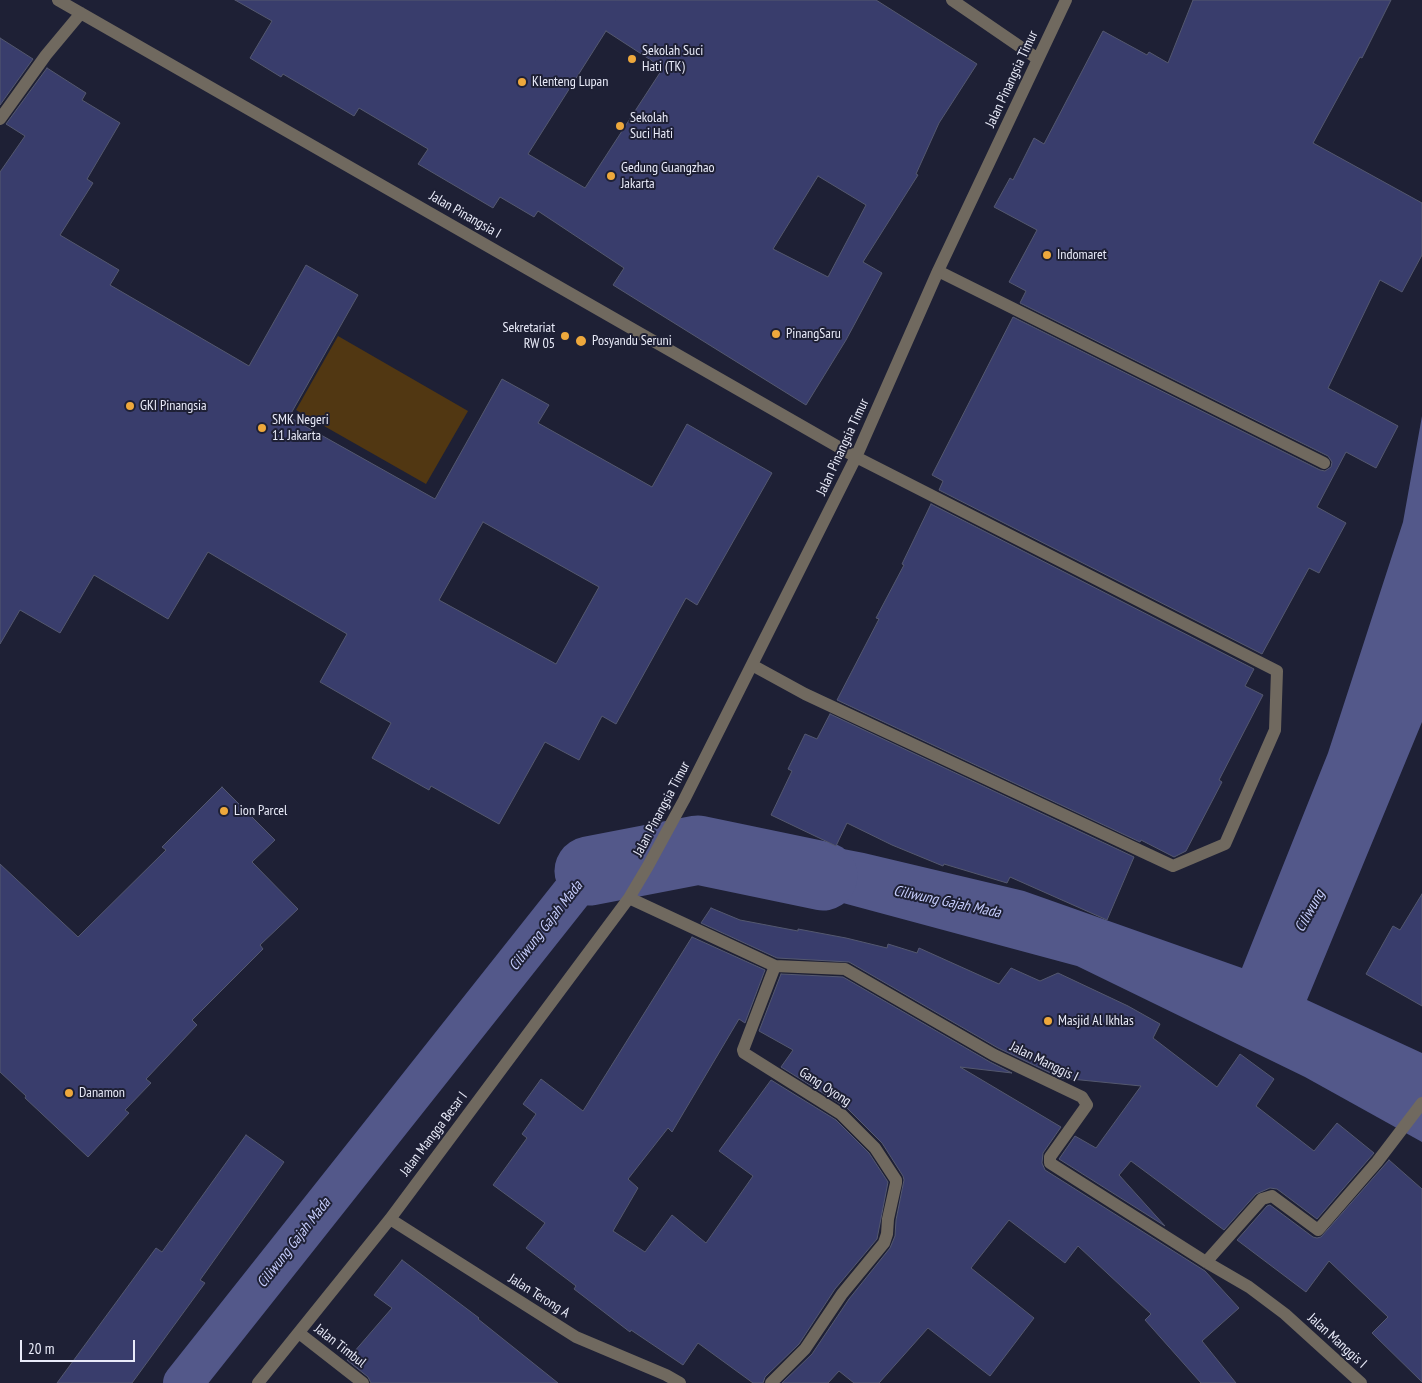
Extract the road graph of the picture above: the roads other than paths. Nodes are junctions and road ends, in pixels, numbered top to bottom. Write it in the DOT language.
graph roads {
  1 [pos="58,0"];
  2 [pos="952,0"];
  3 [pos="1066,0"];
  4 [pos="81,13"];
  5 [pos="1038,58"];
  6 [pos="0,120"];
  7 [pos="938,272"];
  8 [pos="856,457"];
  9 [pos="1324,463"];
  10 [pos="752,666"];
  11 [pos="629,898"];
  12 [pos="775,966"];
  13 [pos="1422,1103"];
  14 [pos="390,1219"];
  15 [pos="1206,1262"];
  16 [pos="299,1333"];
  17 [pos="258,1383"];
  18 [pos="363,1383"];
  19 [pos="680,1383"];
  20 [pos="771,1383"];
  21 [pos="1361,1383"];
  1 -- 4 [label="street, Jalan Pinangsia I"];
  2 -- 5 [label="street"];
  3 -- 5 [label="street, Jalan Pinangsia Timur"];
  4 -- 6 [label="street"];
  4 -- 8 [label="street, Jalan Pinangsia I"];
  5 -- 7 [label="street, Jalan Pinangsia Timur"];
  7 -- 8 [label="street, Jalan Pinangsia Timur"];
  7 -- 9 [label="street"];
  8 -- 10 [label="street, Jalan Pinangsia Timur"];
  8 -- 10 [label="street, Jalan Pinangsia I"];
  10 -- 11 [label="street, Jalan Pinangsia Timur"];
  11 -- 12 [label="street, Jalan Manggis I"];
  11 -- 14 [label="street, Jalan Mangga Besar I"];
  12 -- 15 [label="street, Jalan Manggis I"];
  12 -- 20 [label="street, Gang Oyong"];
  13 -- 15 [label="street"];
  14 -- 16 [label="street, Jalan Mangga Besar I"];
  14 -- 19 [label="street, Jalan Terong A"];
  15 -- 21 [label="street, Jalan Manggis I"];
  16 -- 17 [label="street, Jalan Mangga Besar I"];
  16 -- 18 [label="street, Jalan Timbul"];
}
